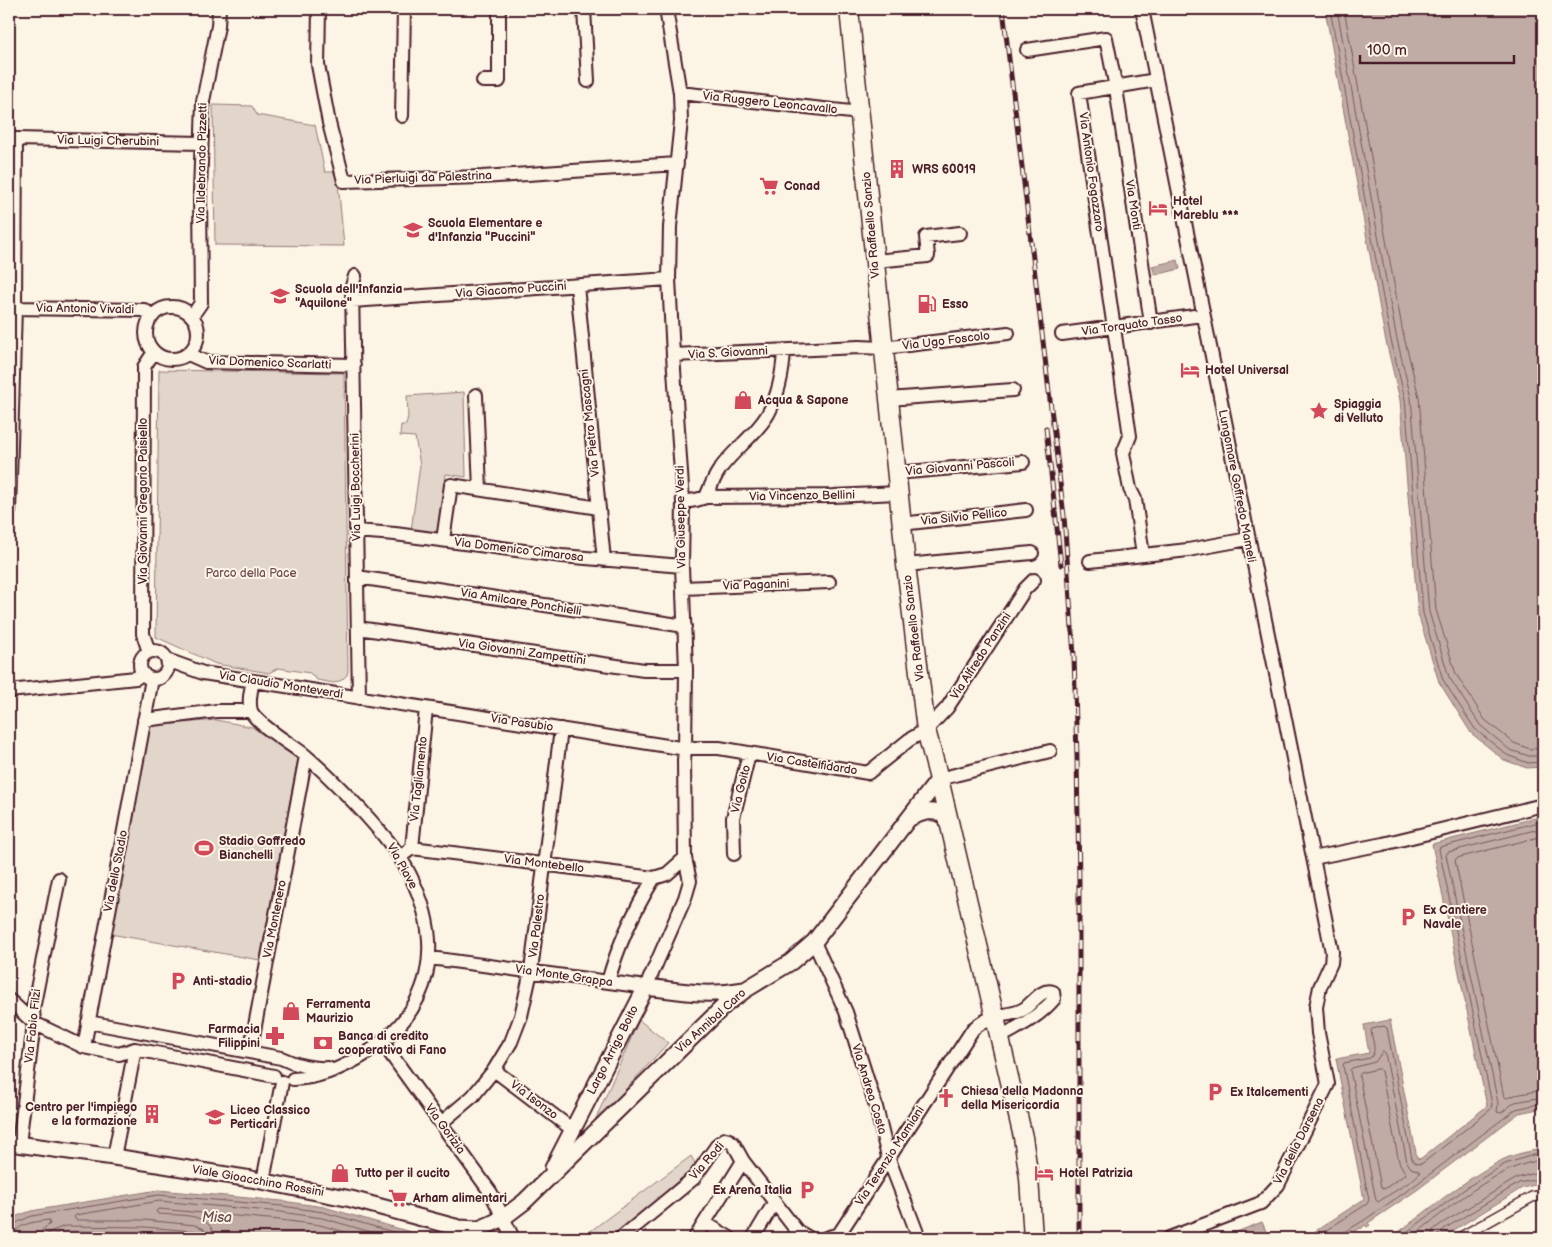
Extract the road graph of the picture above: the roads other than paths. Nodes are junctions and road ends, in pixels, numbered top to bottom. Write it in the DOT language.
graph roads {
  1 [pos="219,9"];
  2 [pos="319,9"];
  3 [pos="404,9"];
  4 [pos="499,9"];
  5 [pos="584,9"];
  6 [pos="666,9"];
  7 [pos="849,9"];
  8 [pos="1142,9"];
  9 [pos="1027,50"];
  10 [pos="483,80"];
  11 [pos="1156,80"];
  12 [pos="588,81"];
  13 [pos="1116,88"];
  14 [pos="680,93"];
  15 [pos="860,113"];
  16 [pos="402,116"];
  17 [pos="201,143"];
  18 [pos="677,164"];
  19 [pos="960,233"];
  20 [pos="875,261"];
  21 [pos="355,276"];
  22 [pos="669,279"];
  23 [pos="577,286"];
  24 [pos="352,301"];
  25 [pos="15,308"];
  26 [pos="1202,315"];
  27 [pos="153,316"];
  28 [pos="192,316"];
  29 [pos="1151,323"];
  30 [pos="1114,328"];
  31 [pos="1008,333"];
  32 [pos="1062,334"];
  33 [pos="883,348"];
  34 [pos="784,350"];
  35 [pos="154,352"];
  36 [pos="188,354"];
  37 [pos="672,355"];
  38 [pos="354,365"];
  39 [pos="1013,390"];
  40 [pos="476,395"];
  41 [pos="888,399"];
  42 [pos="1023,462"];
  43 [pos="896,473"];
  44 [pos="480,489"];
  45 [pos="898,493"];
  46 [pos="706,497"];
  47 [pos="683,502"];
  48 [pos="599,508"];
  49 [pos="1026,510"];
  50 [pos="9,512"];
  51 [pos="901,524"];
  52 [pos="356,531"];
  53 [pos="1248,539"];
  54 [pos="443,540"];
  55 [pos="1032,553"];
  56 [pos="1143,555"];
  57 [pos="604,560"];
  58 [pos="1090,561"];
  59 [pos="906,565"];
  60 [pos="682,566"];
  61 [pos="357,577"];
  62 [pos="1034,580"];
  63 [pos="829,582"];
  64 [pos="683,588"];
  65 [pos="684,626"];
  66 [pos="358,628"];
  67 [pos="149,652"];
  68 [pos="167,660"];
  69 [pos="686,670"];
  70 [pos="203,673"];
  71 [pos="165,674"];
  72 [pos="148,676"];
  73 [pos="253,681"];
  74 [pos="9,691"];
  75 [pos="359,698"];
  76 [pos="426,709"];
  77 [pos="251,711"];
  78 [pos="144,720"];
  79 [pos="561,729"];
  80 [pos="926,730"];
  81 [pos="685,749"];
  82 [pos="1050,751"];
  83 [pos="749,754"];
  84 [pos="306,756"];
  85 [pos="939,779"];
  86 [pos="1543,805"];
  87 [pos="948,817"];
  88 [pos="910,818"];
  89 [pos="412,848"];
  90 [pos="734,854"];
  91 [pos="400,857"];
  92 [pos="685,858"];
  93 [pos="1314,858"];
  94 [pos="545,864"];
  95 [pos="654,878"];
  96 [pos="59,879"];
  97 [pos="814,942"];
  98 [pos="430,958"];
  99 [pos="1331,963"];
  100 [pos="531,971"];
  101 [pos="608,982"];
  102 [pos="646,986"];
  103 [pos="745,990"];
  104 [pos="698,994"];
  105 [pos="9,1000"];
  106 [pos="995,1017"];
  107 [pos="88,1022"];
  108 [pos="34,1023"];
  109 [pos="706,1023"];
  110 [pos="1000,1037"];
  111 [pos="382,1042"];
  112 [pos="84,1047"];
  113 [pos="135,1048"];
  114 [pos="250,1052"];
  115 [pos="290,1062"];
  116 [pos="338,1068"];
  117 [pos="494,1070"];
  118 [pos="281,1077"];
  119 [pos="581,1114"];
  120 [pos="441,1123"];
  121 [pos="573,1130"];
  122 [pos="598,1131"];
  123 [pos="14,1143"];
  124 [pos="114,1157"];
  125 [pos="888,1157"];
  126 [pos="744,1161"];
  127 [pos="548,1178"];
  128 [pos="263,1182"];
  129 [pos="1543,1195"];
  130 [pos="774,1203"];
  131 [pos="503,1218"];
  132 [pos="705,1223"];
  133 [pos="794,1235"];
  134 [pos="838,1237"];
  135 [pos="513,1238"];
  136 [pos="623,1238"];
  137 [pos="695,1238"];
  138 [pos="730,1238"];
  139 [pos="753,1238"];
  140 [pos="809,1238"];
  141 [pos="826,1238"];
  142 [pos="919,1238"];
  143 [pos="1033,1238"];
  144 [pos="1169,1238"];
  145 [pos="1459,1238"];
  1 -- 17 [label="street, Via Ildebrando Pizzetti"];
  2 -- 18 [label="street, Via Pierluigi da Palestrina"];
  3 -- 16 [label="street"];
  4 -- 10 [label="street"];
  5 -- 12 [label="street"];
  6 -- 14 [label="street, Via Giuseppe Verdi"];
  7 -- 15 [label="main road, Via Raffaello Sanzio"];
  8 -- 11 [label="street, Lungomare Goffredo Mameli"];
  9 -- 13 [label="street, Via Monti"];
  11 -- 13 [label="street, Via Antonio Fogazzaro"];
  11 -- 26 [label="street, Lungomare Goffredo Mameli"];
  13 -- 29 [label="street, Via Monti"];
  13 -- 30 [label="street, Via Antonio Fogazzaro"];
  14 -- 15 [label="street, Via Ruggero Leoncavallo"];
  14 -- 18 [label="street, Via Giuseppe Verdi"];
  15 -- 20 [label="main road, Via Raffaello Sanzio"];
  17 -- 25 [label="street, Via Luigi Cherubini"];
  17 -- 28 [label="street, Via Ildebrando Pizzetti"];
  18 -- 22 [label="street, Via Giuseppe Verdi"];
  19 -- 20 [label="street"];
  20 -- 33 [label="main road, Via Raffaello Sanzio"];
  21 -- 24 [label="street, Via Luigi Boccherini"];
  22 -- 23 [label="street, Via Giacomo Puccini"];
  22 -- 37 [label="street, Via Giuseppe Verdi"];
  23 -- 24 [label="street, Via Giacomo Puccini"];
  23 -- 48 [label="street, Via Pietro Mascagni"];
  24 -- 38 [label="street, Via Luigi Boccherini"];
  25 -- 27 [label="street, Via Antonio Vivaldi"];
  25 -- 50 [label="street"];
  26 -- 29 [label="street, Via Torquato Tasso"];
  26 -- 53 [label="street, Lungomare Goffredo Mameli"];
  27 -- 28 [label="street"];
  27 -- 35 [label="street"];
  28 -- 36 [label="street"];
  29 -- 30 [label="street, Via Torquato Tasso"];
  30 -- 32 [label="street, Via Torquato Tasso"];
  30 -- 56 [label="street"];
  31 -- 33 [label="street, Via Ugo Foscolo"];
  33 -- 34 [label="street, Via S. Giovanni"];
  33 -- 41 [label="main road, Via Raffaello Sanzio"];
  34 -- 37 [label="street, Via S. Giovanni"];
  34 -- 46 [label="street, Via S. Giovanni"];
  35 -- 36 [label="street"];
  35 -- 67 [label="street, Via Giovanni Gregorio Paisiello"];
  36 -- 38 [label="street, Via Domenico Scarlatti"];
  37 -- 47 [label="street, Via Giuseppe Verdi"];
  38 -- 52 [label="street, Via Luigi Boccherini"];
  39 -- 41 [label="street"];
  40 -- 44 [label="street"];
  41 -- 43 [label="main road, Via Raffaello Sanzio"];
  42 -- 43 [label="street, Via Giovanni Pascoli"];
  43 -- 45 [label="main road, Via Raffaello Sanzio"];
  44 -- 48 [label="street"];
  44 -- 54 [label="street"];
  45 -- 46 [label="street, Via Vincenzo Bellini"];
  45 -- 51 [label="main road, Via Raffaello Sanzio"];
  46 -- 47 [label="street, Via Vincenzo Bellini"];
  47 -- 60 [label="street, Via Giuseppe Verdi"];
  48 -- 57 [label="street, Via Pietro Mascagni"];
  49 -- 51 [label="street, Via Silvio Pellico"];
  51 -- 59 [label="main road, Via Raffaello Sanzio"];
  52 -- 54 [label="street, Via Domenico Cimarosa"];
  52 -- 61 [label="street, Via Luigi Boccherini"];
  53 -- 56 [label="street"];
  53 -- 93 [label="street, Lungomare Goffredo Mameli"];
  54 -- 57 [label="street, Via Domenico Cimarosa"];
  55 -- 59 [label="street"];
  56 -- 58 [label="street"];
  57 -- 60 [label="street, Via Domenico Cimarosa"];
  59 -- 80 [label="main road, Via Raffaello Sanzio"];
  60 -- 64 [label="street, Via Giuseppe Verdi"];
  61 -- 65 [label="street, Via Amilcare Ponchielli"];
  61 -- 66 [label="street, Via Luigi Boccherini"];
  62 -- 80 [label="street, Via Alfredo Panzini"];
  63 -- 64 [label="street, Via Paganini"];
  64 -- 65 [label="street, Via Giuseppe Verdi"];
  65 -- 69 [label="street, Via Giuseppe Verdi"];
  66 -- 69 [label="street, Via Giovanni Zampettini"];
  66 -- 75 [label="street, Via Luigi Boccherini"];
  67 -- 68 [label="street"];
  67 -- 72 [label="street"];
  68 -- 70 [label="street, Via Claudio Monteverdi"];
  68 -- 71 [label="street"];
  69 -- 81 [label="street, Via Giuseppe Verdi"];
  70 -- 71 [label="street, Via Claudio Monteverdi"];
  70 -- 73 [label="street, Via Claudio Monteverdi"];
  71 -- 72 [label="street"];
  72 -- 74 [label="street"];
  72 -- 78 [label="street, Via dello Stadio"];
  73 -- 75 [label="street, Via Claudio Monteverdi"];
  73 -- 77 [label="street"];
  75 -- 76 [label="street, Via Pasubio"];
  76 -- 79 [label="street, Via Pasubio"];
  76 -- 89 [label="street, Via Tagliamento"];
  77 -- 78 [label="street"];
  77 -- 84 [label="street, Via Piave"];
  78 -- 107 [label="street, Via dello Stadio"];
  79 -- 81 [label="street, Via Pasubio"];
  79 -- 94 [label="street, Via Palestro"];
  80 -- 83 [label="street, Via Castelfidardo"];
  80 -- 85 [label="main road, Via Raffaello Sanzio"];
  81 -- 83 [label="street, Via Castelfidardo"];
  81 -- 92 [label="street, Via Giuseppe Verdi"];
  82 -- 85 [label="street"];
  83 -- 90 [label="street, Via Goito"];
  84 -- 91 [label="street, Via Piave"];
  84 -- 114 [label="street, Via Montenero"];
  85 -- 87 [label="main road, Via Raffaello Sanzio"];
  85 -- 88 [label="street, Via Annibal Caro"];
  86 -- 93 [label="street"];
  87 -- 88 [label="street"];
  87 -- 106 [label="main road, Via Raffaello Sanzio"];
  88 -- 97 [label="street, Via Annibal Caro"];
  89 -- 91 [label="street"];
  89 -- 94 [label="street, Via Montebello"];
  91 -- 98 [label="street, Via Piave"];
  92 -- 95 [label="street"];
  92 -- 102 [label="street, Via Giuseppe Verdi"];
  93 -- 99 [label="street, Lungomare Goffredo Mameli"];
  94 -- 95 [label="street, Via Montebello"];
  94 -- 100 [label="street, Via Palestro"];
  95 -- 101 [label="street"];
  96 -- 108 [label="street, Via Fabio Filzi"];
  97 -- 103 [label="street, Via Annibal Caro"];
  97 -- 125 [label="street, Via Andrea Costa"];
  98 -- 100 [label="street, Via Monte Grappa"];
  98 -- 111 [label="street, Via Piave"];
  99 -- 144 [label="street, Via della Darsena"];
  100 -- 101 [label="street, Via Monte Grappa"];
  100 -- 117 [label="street, Via Palestro"];
  101 -- 102 [label="street, Via Monte Grappa"];
  102 -- 104 [label="street, Via Monte Grappa"];
  102 -- 119 [label="street, Largo Arrigo Boito"];
  103 -- 104 [label="street, Via Monte Grappa"];
  103 -- 109 [label="street, Via Annibal Caro"];
  104 -- 109 [label="street"];
  105 -- 108 [label="street"];
  106 -- 110 [label="main road, Via Raffaello Sanzio"];
  106 -- 110 [label="street, Via Terenzio Mamiani"];
  106 -- 125 [label="street, Via Terenzio Mamiani"];
  107 -- 112 [label="street, Via dello Stadio"];
  107 -- 114 [label="street"];
  108 -- 112 [label="street"];
  108 -- 123 [label="street, Via Fabio Filzi"];
  109 -- 122 [label="street, Via Annibal Caro"];
  110 -- 143 [label="main road, Via Raffaello Sanzio"];
  111 -- 116 [label="street, Via Piave"];
  111 -- 120 [label="street, Via Gorizia"];
  112 -- 113 [label="street"];
  113 -- 118 [label="street"];
  113 -- 124 [label="street"];
  114 -- 115 [label="street"];
  114 -- 118 [label="street"];
  115 -- 116 [label="street, Via Piave"];
  115 -- 118 [label="street"];
  115 -- 118 [label="street"];
  116 -- 118 [label="street, Via Piave"];
  117 -- 120 [label="street, Via Palestro"];
  117 -- 121 [label="street, Via Isonzo"];
  118 -- 128 [label="street"];
  119 -- 121 [label="street, Largo Arrigo Boito"];
  119 -- 122 [label="street"];
  120 -- 131 [label="street, Via Gorizia"];
  121 -- 127 [label="street, Largo Arrigo Boito"];
  122 -- 127 [label="street, Via Annibal Caro"];
  123 -- 124 [label="street, Viale Gioacchino Rossini"];
  124 -- 128 [label="street, Viale Gioacchino Rossini"];
  125 -- 134 [label="street, Via Terenzio Mamiani"];
  125 -- 142 [label="street, Via Andrea Costa"];
  126 -- 130 [label="street, Via Rodi"];
  126 -- 132 [label="street"];
  126 -- 136 [label="street, Via Rodi"];
  127 -- 131 [label="street, Via Annibal Caro"];
  128 -- 131 [label="street, Viale Gioacchino Rossini"];
  129 -- 145 [label="street"];
  130 -- 133 [label="street, Via Rodi"];
  130 -- 139 [label="street"];
  131 -- 135 [label="street, Via Gorizia"];
  132 -- 137 [label="street"];
  132 -- 138 [label="street"];
  133 -- 140 [label="street"];
  134 -- 141 [label="street, Via Terenzio Mamiani"];
}
